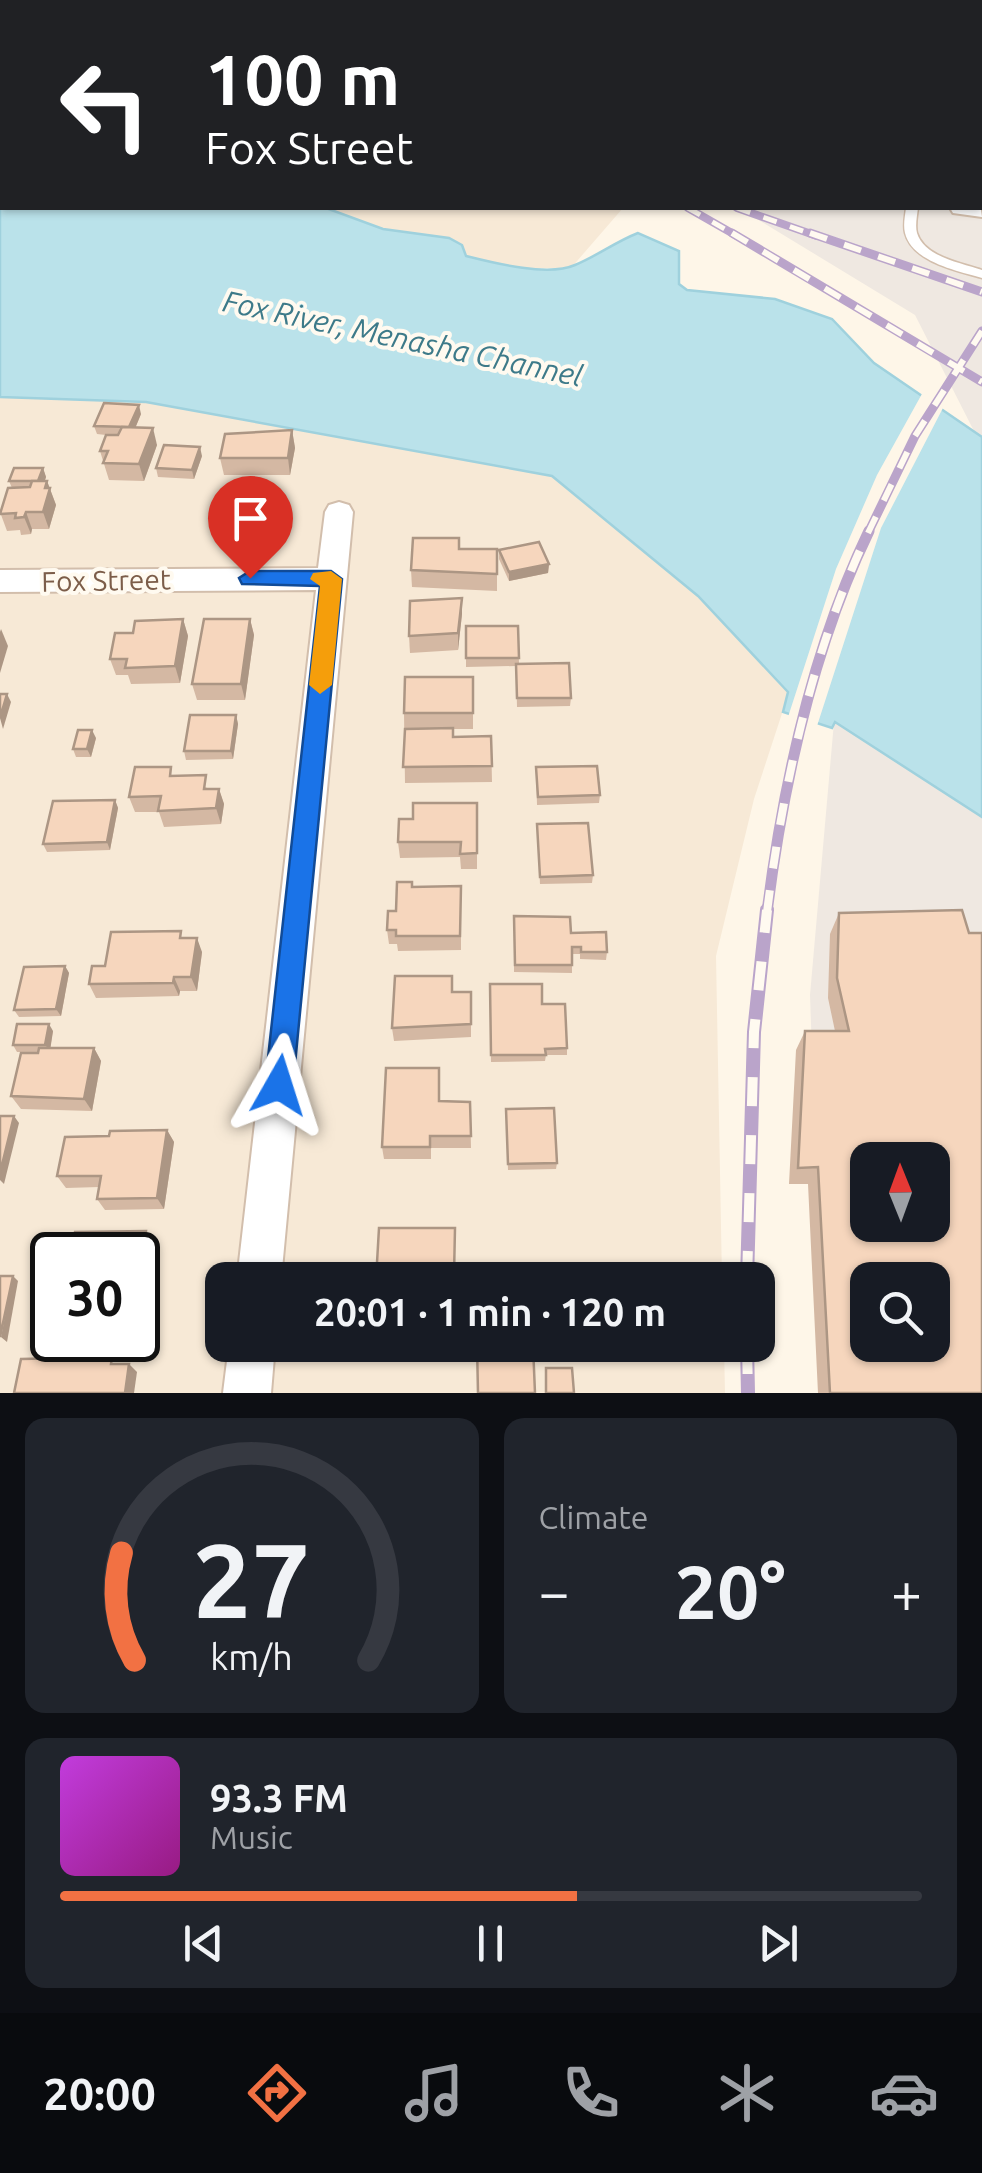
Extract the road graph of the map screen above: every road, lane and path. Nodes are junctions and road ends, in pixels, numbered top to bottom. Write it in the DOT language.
graph roads {
  1 [pos="912,210"];
  2 [pos="982,274"];
  3 [pos="339,512"];
  4 [pos="331,579"];
  5 [pos="0,581"];
  6 [pos="261,1262"];
  7 [pos="250,1362"];
  8 [pos="247,1393"];
  1 -- 2 [label="lane"];
  3 -- 4 [label="street"];
  4 -- 5 [label="street, Fox Street"];
  4 -- 6 [label="street"];
  7 -- 8 [label="street"];
}
